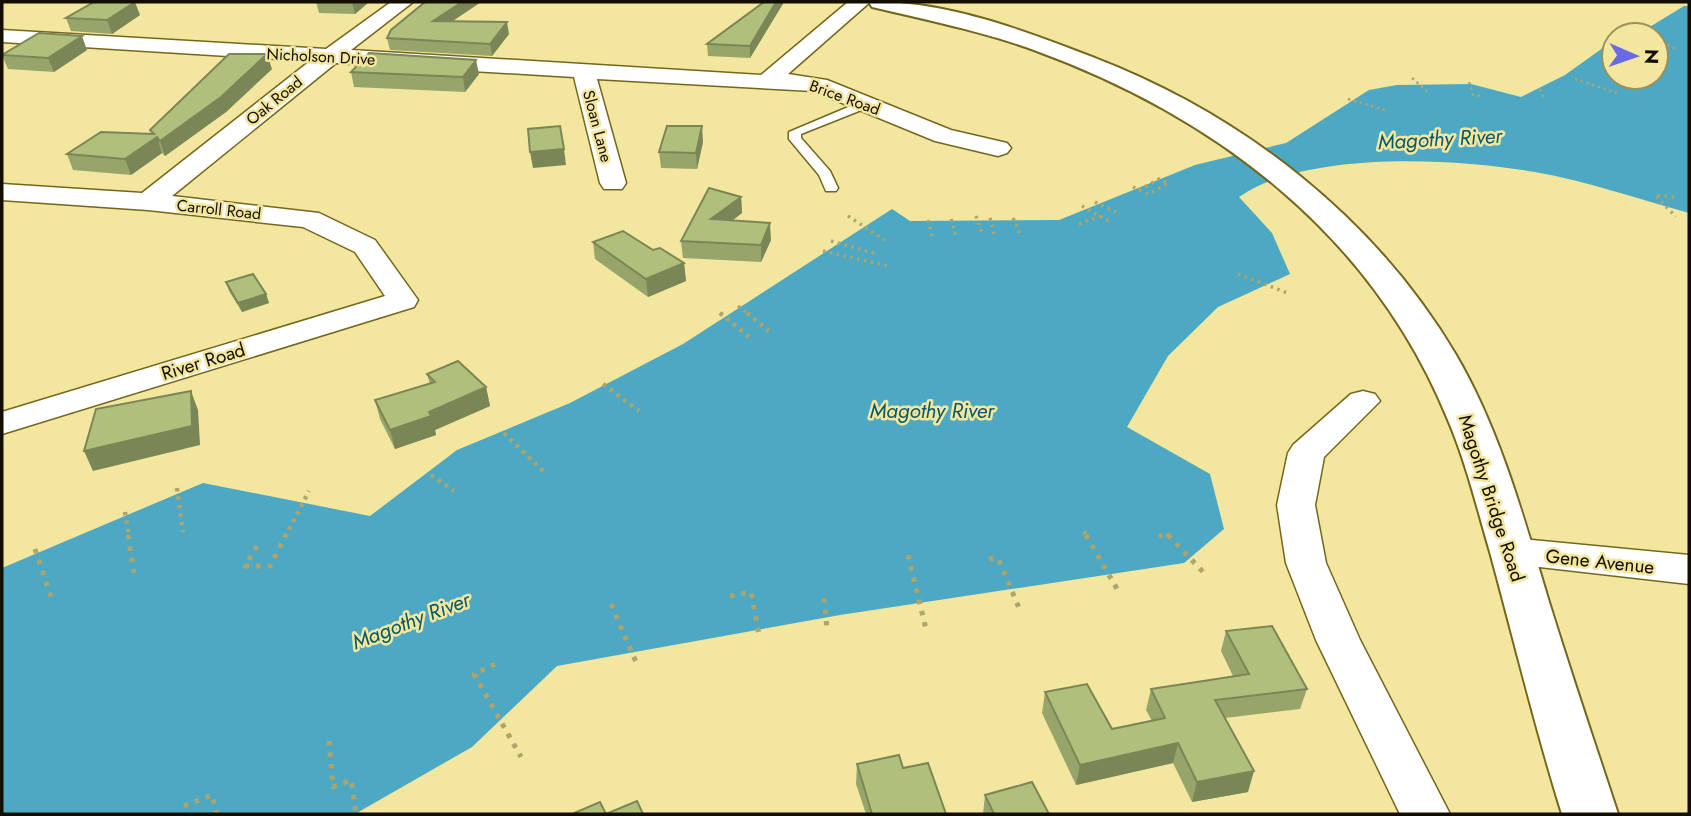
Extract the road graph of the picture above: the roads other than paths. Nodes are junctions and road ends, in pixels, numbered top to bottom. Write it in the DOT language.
graph roads {
  1 [pos="403,2"];
  2 [pos="860,2"];
  3 [pos="880,2"];
  4 [pos="2,36"];
  5 [pos="329,57"];
  6 [pos="583,70"];
  7 [pos="766,82"];
  8 [pos="866,104"];
  9 [pos="999,148"];
  10 [pos="613,183"];
  11 [pos="831,188"];
  12 [pos="2,192"];
  13 [pos="148,202"];
  14 [pos="403,300"];
  15 [pos="1363,401"];
  16 [pos="2,423"];
  17 [pos="1510,552"];
  18 [pos="1689,570"];
  19 [pos="1425,814"];
  20 [pos="1590,814"];
  1 -- 5 [label="street, Oak Road"];
  2 -- 7 [label="street, Brice Road"];
  3 -- 17 [label="main road, Magothy Bridge Road"];
  4 -- 5 [label="street, Nicholson Drive"];
  5 -- 6 [label="street, Nicholson Drive"];
  5 -- 13 [label="street, Oak Road"];
  6 -- 7 [label="street, Nicholson Drive"];
  6 -- 10 [label="street, Sloan Lane"];
  7 -- 8 [label="street, Brice Road"];
  8 -- 9 [label="street, Brice Road"];
  8 -- 11 [label="lane"];
  12 -- 13 [label="street, Carroll Road"];
  13 -- 14 [label="street, Carroll Road"];
  14 -- 16 [label="street, River Road"];
  15 -- 19 [label="street"];
  17 -- 18 [label="street, Gene Avenue"];
  17 -- 20 [label="main road, Magothy Bridge Road"];
}
